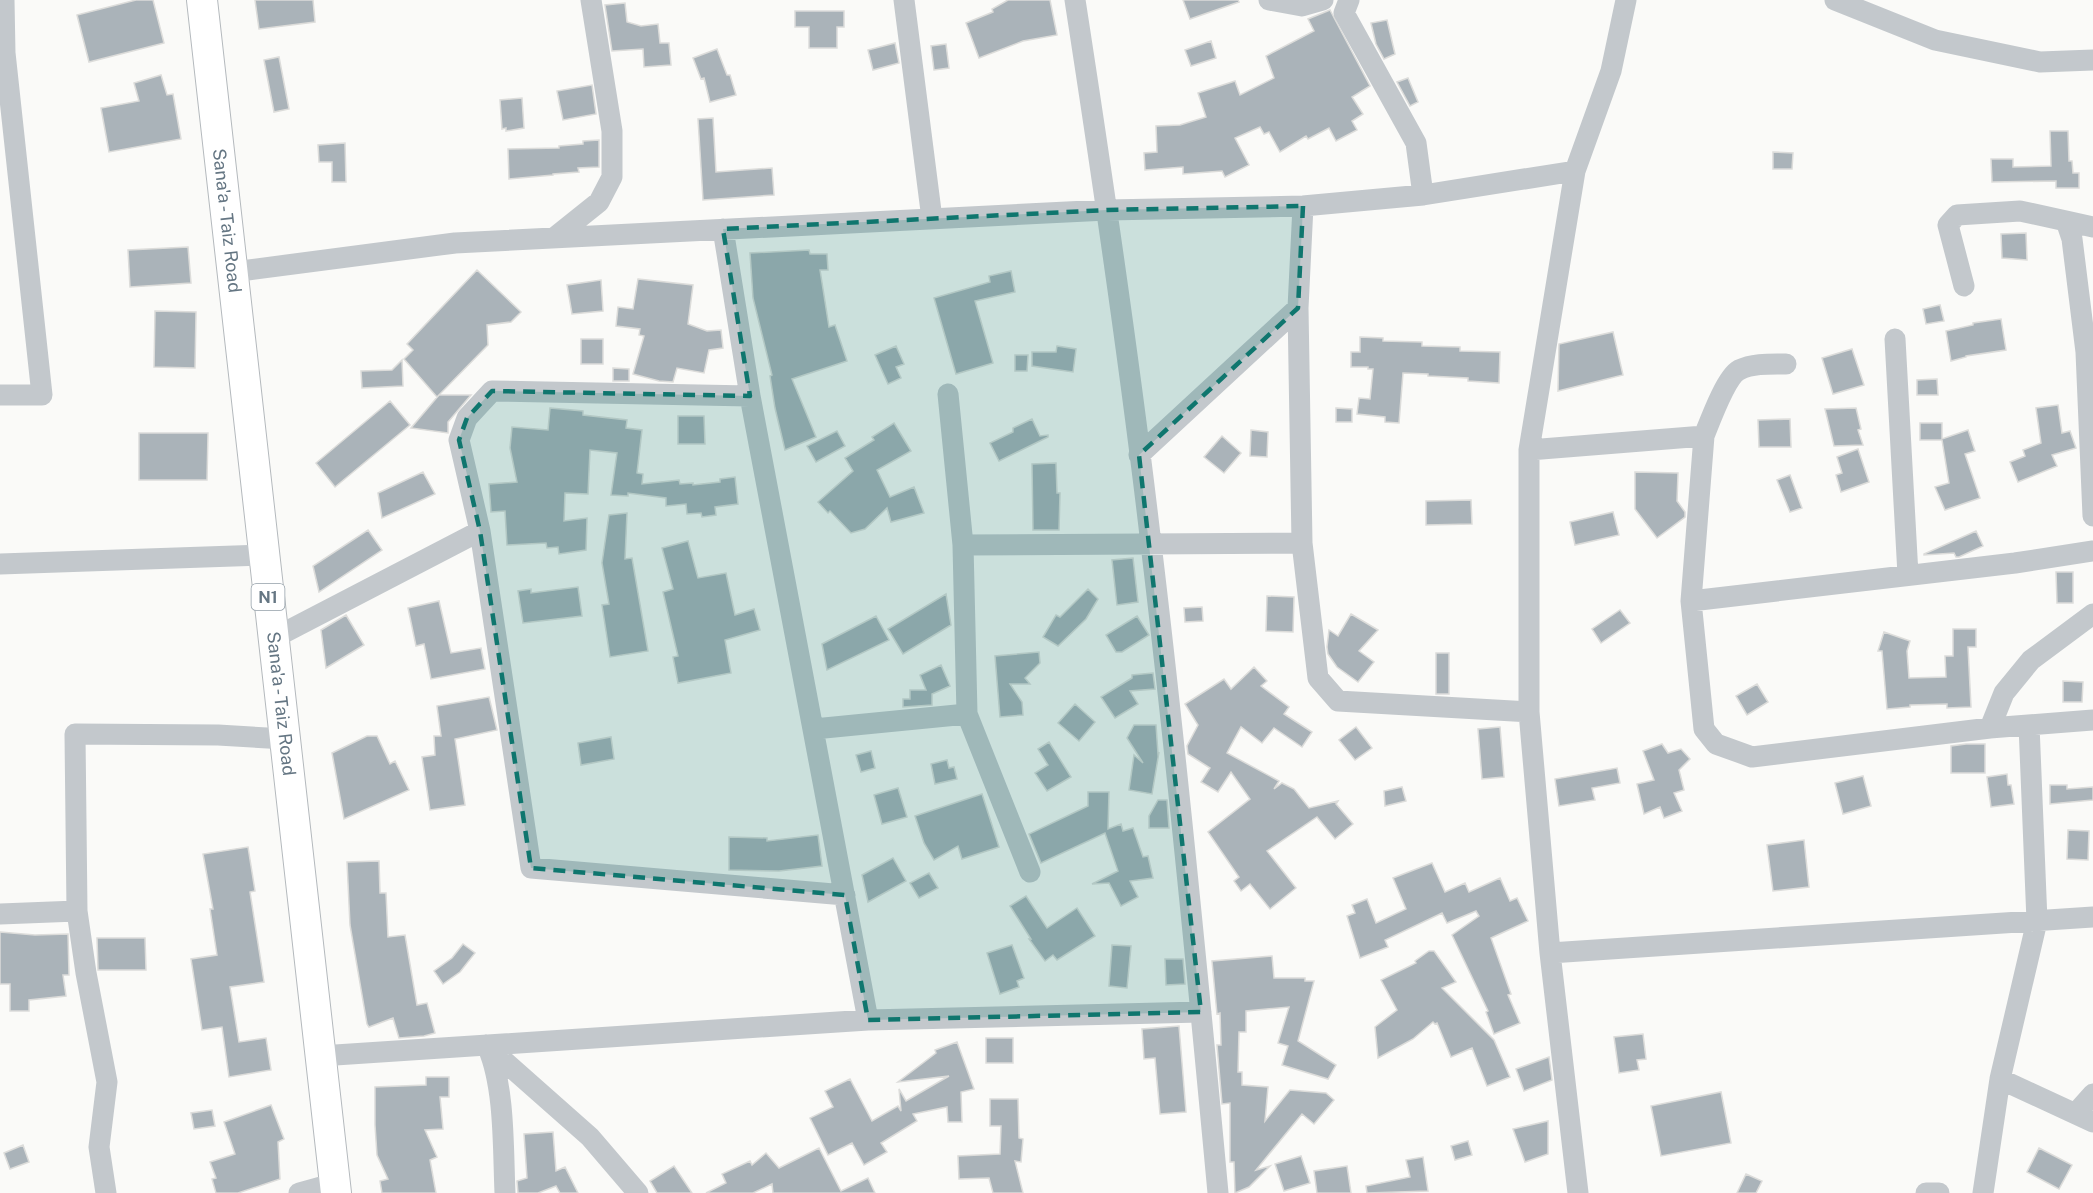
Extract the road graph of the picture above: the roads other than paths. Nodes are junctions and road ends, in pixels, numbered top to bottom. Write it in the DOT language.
graph roads {
  1 [pos="4,0"];
  2 [pos="202,0"];
  3 [pos="591,0"];
  4 [pos="904,0"];
  5 [pos="1075,0"];
  6 [pos="1269,0"];
  7 [pos="1323,0"];
  8 [pos="1349,0"];
  9 [pos="1626,0"];
  10 [pos="1835,0"];
  11 [pos="2093,60"];
  12 [pos="1575,171"];
  13 [pos="1423,195"];
  14 [pos="1303,206"];
  15 [pos="1107,210"];
  16 [pos="932,219"];
  17 [pos="2066,221"];
  18 [pos="2093,226"];
  19 [pos="723,230"];
  20 [pos="554,238"];
  21 [pos="233,272"];
  22 [pos="1964,286"];
  23 [pos="1298,308"];
  24 [pos="1895,339"];
  25 [pos="1786,364"];
  26 [pos="948,394"];
  27 [pos="0,396"];
  28 [pos="750,396"];
  29 [pos="1704,436"];
  30 [pos="1530,450"];
  31 [pos="1139,455"];
  32 [pos="2093,516"];
  33 [pos="480,531"];
  34 [pos="1151,543"];
  35 [pos="1302,543"];
  36 [pos="963,545"];
  37 [pos="2093,551"];
  38 [pos="263,555"];
  39 [pos="0,564"];
  40 [pos="1908,576"];
  41 [pos="1691,601"];
  42 [pos="2093,614"];
  43 [pos="274,638"];
  44 [pos="1529,712"];
  45 [pos="967,714"];
  46 [pos="2093,720"];
  47 [pos="2029,725"];
  48 [pos="1990,728"];
  49 [pos="814,729"];
  50 [pos="285,739"];
  51 [pos="1030,872"];
  52 [pos="845,895"];
  53 [pos="77,911"];
  54 [pos="0,914"];
  55 [pos="2093,917"];
  56 [pos="2037,921"];
  57 [pos="1550,953"];
  58 [pos="1202,1012"];
  59 [pos="868,1020"];
  60 [pos="486,1045"];
  61 [pos="320,1056"];
  62 [pos="2000,1079"];
  63 [pos="2093,1094"];
  64 [pos="2085,1118"];
  65 [pos="335,1188"];
  66 [pos="106,1193"];
  67 [pos="299,1193"];
  68 [pos="505,1193"];
  69 [pos="638,1193"];
  70 [pos="1218,1193"];
  71 [pos="1577,1193"];
  72 [pos="1926,1193"];
  73 [pos="1939,1193"];
  74 [pos="1983,1193"];
  1 -- 27 [label="street"];
  2 -- 21 [label="highway, Sana'a - Taiz Road / N1"];
  3 -- 20 [label="street"];
  4 -- 16 [label="street"];
  5 -- 15 [label="street"];
  6 -- 7 [label="street"];
  8 -- 13 [label="street"];
  9 -- 12 [label="street"];
  10 -- 11 [label="street"];
  12 -- 13 [label="street"];
  12 -- 30 [label="street"];
  13 -- 14 [label="street"];
  14 -- 15 [label="street"];
  14 -- 23 [label="street"];
  15 -- 16 [label="street"];
  15 -- 31 [label="street"];
  16 -- 19 [label="street"];
  17 -- 18 [label="street"];
  17 -- 22 [label="street"];
  17 -- 32 [label="street"];
  19 -- 20 [label="street"];
  19 -- 28 [label="street"];
  20 -- 21 [label="street"];
  21 -- 38 [label="highway, Sana'a - Taiz Road / N1"];
  23 -- 31 [label="street"];
  23 -- 35 [label="street"];
  24 -- 40 [label="street"];
  25 -- 29 [label="street"];
  26 -- 36 [label="street"];
  28 -- 33 [label="street"];
  28 -- 49 [label="street"];
  29 -- 30 [label="street"];
  29 -- 41 [label="street"];
  30 -- 44 [label="street"];
  31 -- 34 [label="street"];
  33 -- 43 [label="street"];
  33 -- 52 [label="street"];
  34 -- 35 [label="street"];
  34 -- 36 [label="street"];
  34 -- 58 [label="street"];
  35 -- 44 [label="street"];
  36 -- 45 [label="street"];
  37 -- 40 [label="street"];
  38 -- 39 [label="street"];
  38 -- 43 [label="highway, Sana'a - Taiz Road / N1"];
  40 -- 41 [label="street"];
  41 -- 48 [label="street"];
  42 -- 48 [label="street"];
  43 -- 50 [label="highway, Sana'a - Taiz Road / N1"];
  44 -- 57 [label="street"];
  45 -- 49 [label="street"];
  45 -- 51 [label="street"];
  46 -- 47 [label="street"];
  47 -- 48 [label="street"];
  47 -- 56 [label="street"];
  49 -- 52 [label="street"];
  50 -- 53 [label="street"];
  50 -- 61 [label="highway, Sana'a - Taiz Road / N1"];
  52 -- 59 [label="street"];
  53 -- 54 [label="street"];
  53 -- 66 [label="street"];
  55 -- 56 [label="street"];
  56 -- 57 [label="street"];
  56 -- 62 [label="street"];
  57 -- 71 [label="street"];
  58 -- 59 [label="street"];
  58 -- 70 [label="street"];
  59 -- 60 [label="street"];
  60 -- 61 [label="street"];
  60 -- 68 [label="street"];
  60 -- 69 [label="street"];
  61 -- 65 [label="highway, Sana'a - Taiz Road / N1"];
  62 -- 64 [label="street"];
  62 -- 74 [label="street"];
  63 -- 64 [label="street"];
  65 -- 67 [label="street"];
  72 -- 73 [label="street"];
}
